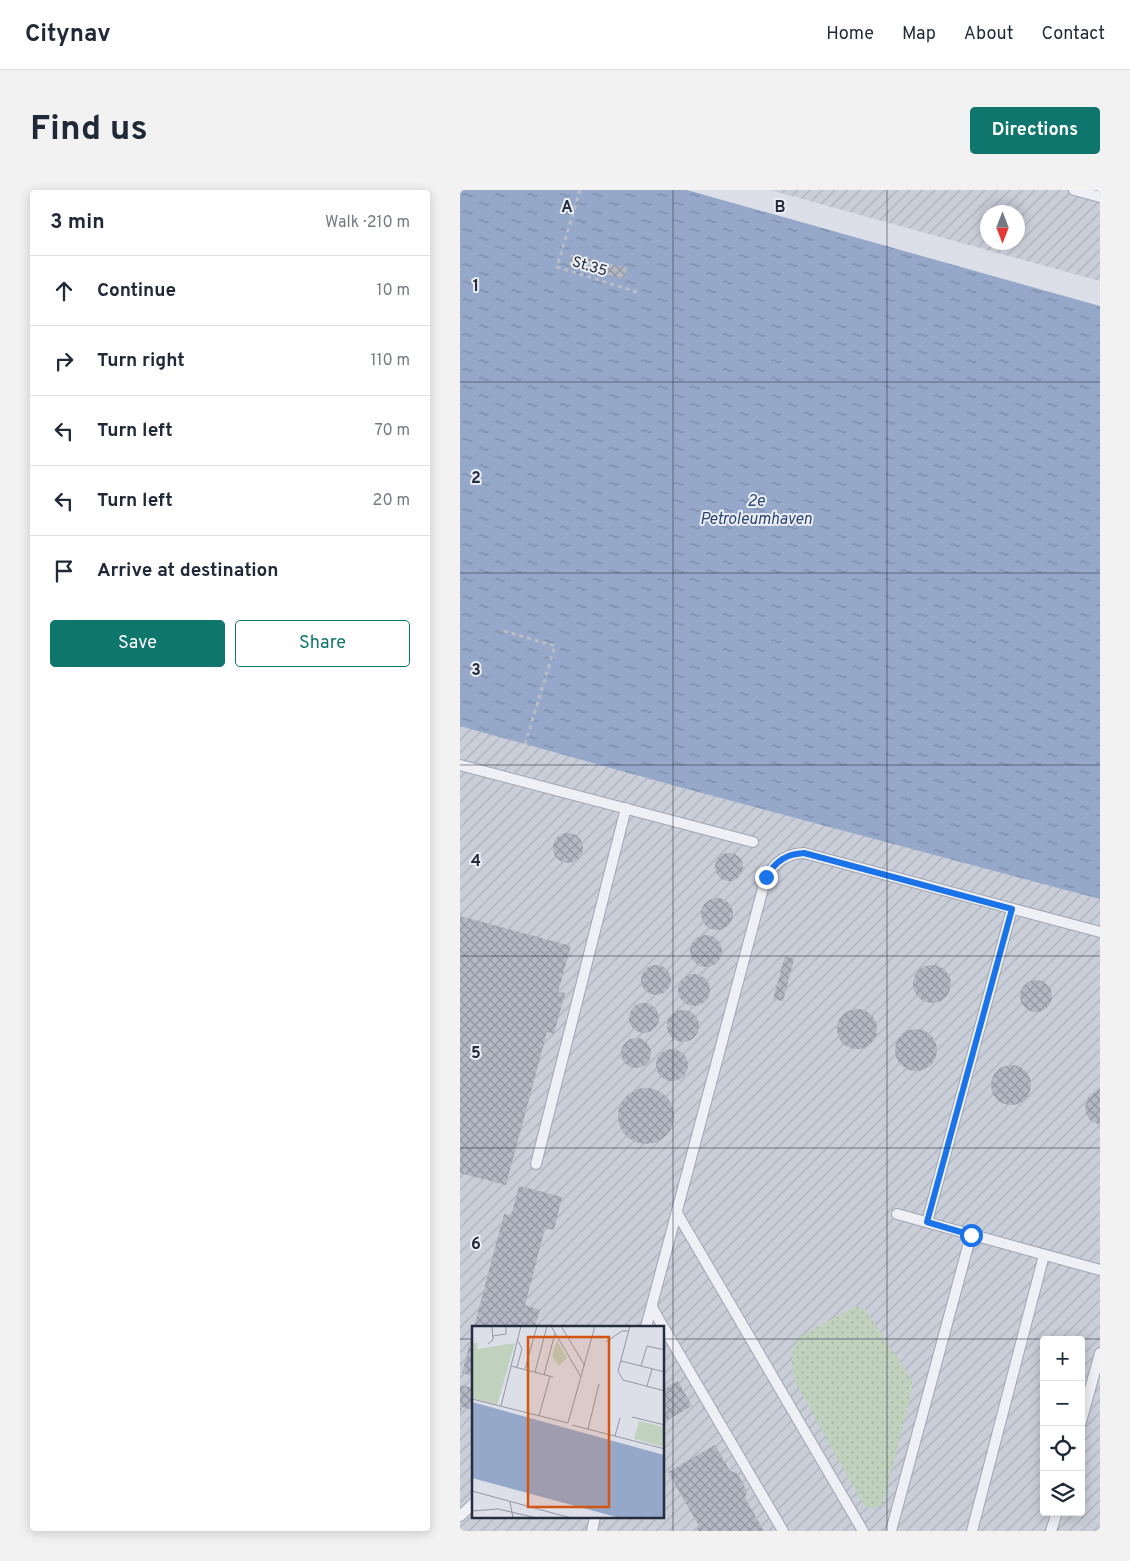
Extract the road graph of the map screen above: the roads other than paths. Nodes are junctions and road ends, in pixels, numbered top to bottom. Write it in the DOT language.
graph roads {
  1 [pos="1074,190"];
  2 [pos="1100,197"];
  3 [pos="460,765"];
  4 [pos="626,808"];
  5 [pos="753,842"];
  6 [pos="1012,909"];
  7 [pos="1100,932"];
  8 [pos="536,1164"];
  9 [pos="677,1213"];
  10 [pos="897,1214"];
  11 [pos="927,1222"];
  12 [pos="971,1235"];
  13 [pos="1044,1255"];
  14 [pos="1100,1270"];
  15 [pos="652,1308"];
  16 [pos="646,1326"];
  17 [pos="662,1326"];
  18 [pos="665,1331"];
  19 [pos="1100,1353"];
  20 [pos="1085,1407"];
  21 [pos="472,1505"];
  22 [pos="460,1516"];
  23 [pos="1056,1516"];
  24 [pos="596,1518"];
  25 [pos="592,1531"];
  26 [pos="783,1531"];
  27 [pos="863,1531"];
  28 [pos="891,1531"];
  29 [pos="972,1531"];
  30 [pos="1052,1531"];
  1 -- 2 [label="lane"];
  3 -- 4 [label="lane"];
  4 -- 5 [label="lane"];
  4 -- 8 [label="lane"];
  6 -- 7 [label="lane"];
  6 -- 9 [label="lane"];
  6 -- 11 [label="lane"];
  9 -- 15 [label="lane"];
  9 -- 27 [label="lane"];
  10 -- 11 [label="lane"];
  11 -- 12 [label="lane"];
  12 -- 13 [label="lane"];
  12 -- 28 [label="lane"];
  13 -- 14 [label="lane"];
  13 -- 29 [label="lane"];
  15 -- 16 [label="lane"];
  15 -- 17 [label="lane"];
  18 -- 26 [label="lane"];
  19 -- 20 [label="lane"];
  21 -- 22 [label="lane"];
  23 -- 30 [label="lane"];
  24 -- 25 [label="lane"];
}
